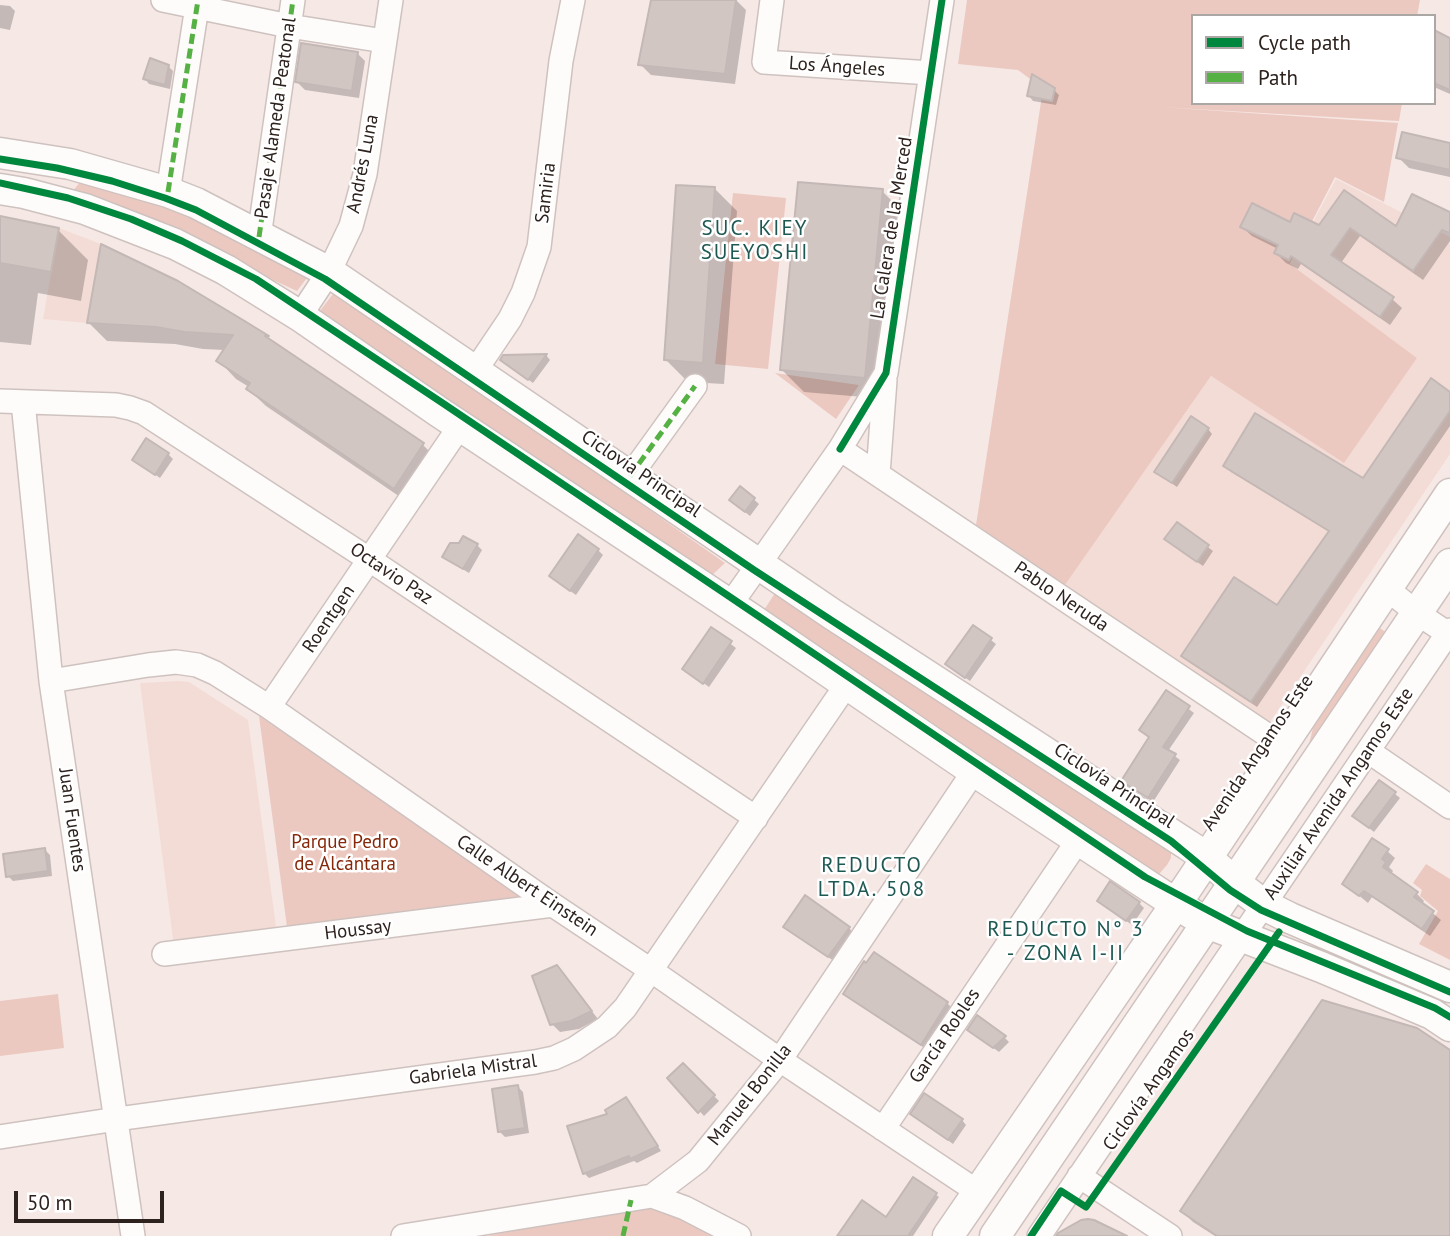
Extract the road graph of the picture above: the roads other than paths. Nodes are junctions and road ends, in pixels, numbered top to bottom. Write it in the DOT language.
graph roads {
  1 [pos="163,0"];
  2 [pos="293,0"];
  3 [pos="391,0"];
  4 [pos="573,0"];
  5 [pos="772,0"];
  6 [pos="942,0"];
  7 [pos="197,4"];
  8 [pos="289,26"];
  9 [pos="384,41"];
  10 [pos="931,73"];
  11 [pos="0,153"];
  12 [pos="58,162"];
  13 [pos="0,189"];
  14 [pos="168,192"];
  15 [pos="50,200"];
  16 [pos="259,237"];
  17 [pos="329,272"];
  18 [pos="300,316"];
  19 [pos="475,371"];
  20 [pos="886,373"];
  21 [pos="695,386"];
  22 [pos="11,402"];
  23 [pos="460,426"];
  24 [pos="840,449"];
  25 [pos="878,474"];
  26 [pos="630,476"];
  27 [pos="1450,494"];
  28 [pos="370,560"];
  29 [pos="758,563"];
  30 [pos="1450,564"];
  31 [pos="1386,588"];
  32 [pos="730,604"];
  33 [pos="1418,613"];
  34 [pos="1449,633"];
  35 [pos="51,681"];
  36 [pos="847,684"];
  37 [pos="269,708"];
  38 [pos="1282,745"];
  39 [pos="1368,751"];
  40 [pos="974,771"];
  41 [pos="1450,807"];
  42 [pos="756,818"];
  43 [pos="1079,839"];
  44 [pos="1207,858"];
  45 [pos="1235,883"];
  46 [pos="1176,904"];
  47 [pos="553,905"];
  48 [pos="1264,905"];
  49 [pos="1208,923"];
  50 [pos="1242,937"];
  51 [pos="1337,938"];
  52 [pos="163,954"];
  53 [pos="1321,967"];
  54 [pos="652,971"];
  55 [pos="1450,987"];
  56 [pos="1450,1026"];
  57 [pos="780,1060"];
  58 [pos="117,1119"];
  59 [pos="883,1129"];
  60 [pos="0,1137"];
  61 [pos="1079,1176"];
  62 [pos="978,1192"];
  63 [pos="652,1196"];
  64 [pos="133,1236"];
  65 [pos="403,1236"];
  66 [pos="739,1236"];
  67 [pos="948,1236"];
  68 [pos="995,1236"];
  69 [pos="1038,1236"];
  70 [pos="1170,1236"];
  1 -- 7 [label="street"];
  2 -- 8 [label="street, Pasaje Alameda Peatonal"];
  3 -- 9 [label="street, Andrés Luna"];
  4 -- 19 [label="street, Samiria"];
  5 -- 10 [label="street, Los Ángeles"];
  6 -- 10 [label="street, La Calera de la Merced"];
  7 -- 8 [label="street"];
  7 -- 14 [label="street"];
  8 -- 9 [label="street"];
  8 -- 16 [label="street, Pasaje Alameda Peatonal"];
  9 -- 17 [label="street, Andrés Luna"];
  10 -- 20 [label="street, La Calera de la Merced"];
  11 -- 12 [label="main road"];
  12 -- 14 [label="main road"];
  12 -- 15 [label="main road"];
  13 -- 15 [label="main road"];
  14 -- 16 [label="main road"];
  15 -- 18 [label="main road"];
  16 -- 17 [label="main road"];
  17 -- 18 [label="street, Andrés Luna"];
  17 -- 19 [label="main road"];
  18 -- 23 [label="main road"];
  19 -- 26 [label="main road"];
  20 -- 24 [label="street, La Calera de la Merced"];
  20 -- 25 [label="street, La Calera de la Merced"];
  21 -- 26 [label="street"];
  22 -- 28 [label="street, Octavio Paz"];
  22 -- 35 [label="street, Juan Fuentes"];
  23 -- 28 [label="street, Roentgen"];
  23 -- 32 [label="main road"];
  24 -- 25 [label="street, Pablo Neruda"];
  24 -- 29 [label="street, La Calera de la Merced"];
  25 -- 38 [label="street, Pablo Neruda"];
  26 -- 29 [label="main road"];
  27 -- 31 [label="main road, Avenida Angamos Este"];
  28 -- 37 [label="street, Roentgen"];
  28 -- 42 [label="street, Octavio Paz"];
  29 -- 32 [label="street, La Calera de la Merced"];
  29 -- 44 [label="main road"];
  30 -- 33 [label="main road"];
  31 -- 33 [label="street"];
  31 -- 38 [label="main road, Avenida Angamos Este"];
  32 -- 36 [label="main road"];
  33 -- 34 [label="street"];
  33 -- 45 [label="main road"];
  34 -- 39 [label="street, Auxiliar Avenida Angamos Este"];
  35 -- 37 [label="street, Calle Albert Einstein"];
  35 -- 58 [label="street, Juan Fuentes"];
  36 -- 40 [label="main road"];
  36 -- 42 [label="street, Gabriela Mistral"];
  37 -- 47 [label="street, Calle Albert Einstein"];
  38 -- 44 [label="main road, Avenida Angamos Este"];
  39 -- 41 [label="street"];
  39 -- 48 [label="street, Auxiliar Avenida Angamos Este"];
  40 -- 43 [label="main road"];
  40 -- 57 [label="street, Manuel Bonilla"];
  42 -- 54 [label="street, Gabriela Mistral"];
  43 -- 46 [label="main road"];
  43 -- 59 [label="street, García Robles"];
  44 -- 45 [label="main road"];
  44 -- 46 [label="main road, Avenida Angamos Este"];
  45 -- 48 [label="main road"];
  45 -- 49 [label="main road"];
  46 -- 49 [label="main road"];
  46 -- 62 [label="main road, Avenida Angamos Este"];
  47 -- 52 [label="street, Houssay"];
  47 -- 54 [label="street, Calle Albert Einstein"];
  48 -- 50 [label="street, Auxiliar Avenida Angamos Este"];
  48 -- 51 [label="main road"];
  49 -- 50 [label="main road"];
  49 -- 68 [label="main road"];
  50 -- 53 [label="main road"];
  50 -- 61 [label="street, Auxiliar Avenida Angamos Este"];
  51 -- 53 [label="main road"];
  51 -- 55 [label="main road"];
  53 -- 56 [label="main road"];
  54 -- 57 [label="street, Calle Albert Einstein"];
  54 -- 58 [label="street, Gabriela Mistral"];
  57 -- 59 [label="street, Calle Albert Einstein"];
  57 -- 63 [label="street, Manuel Bonilla"];
  58 -- 60 [label="street, Gabriela Mistral"];
  58 -- 64 [label="street, Juan Fuentes"];
  59 -- 62 [label="street, Calle Albert Einstein"];
  61 -- 69 [label="street, Auxiliar Avenida Angamos Este"];
  61 -- 70 [label="street"];
  62 -- 67 [label="main road, Avenida Angamos Este"];
  63 -- 65 [label="street, Manuel Bonilla"];
  63 -- 66 [label="street"];
}
